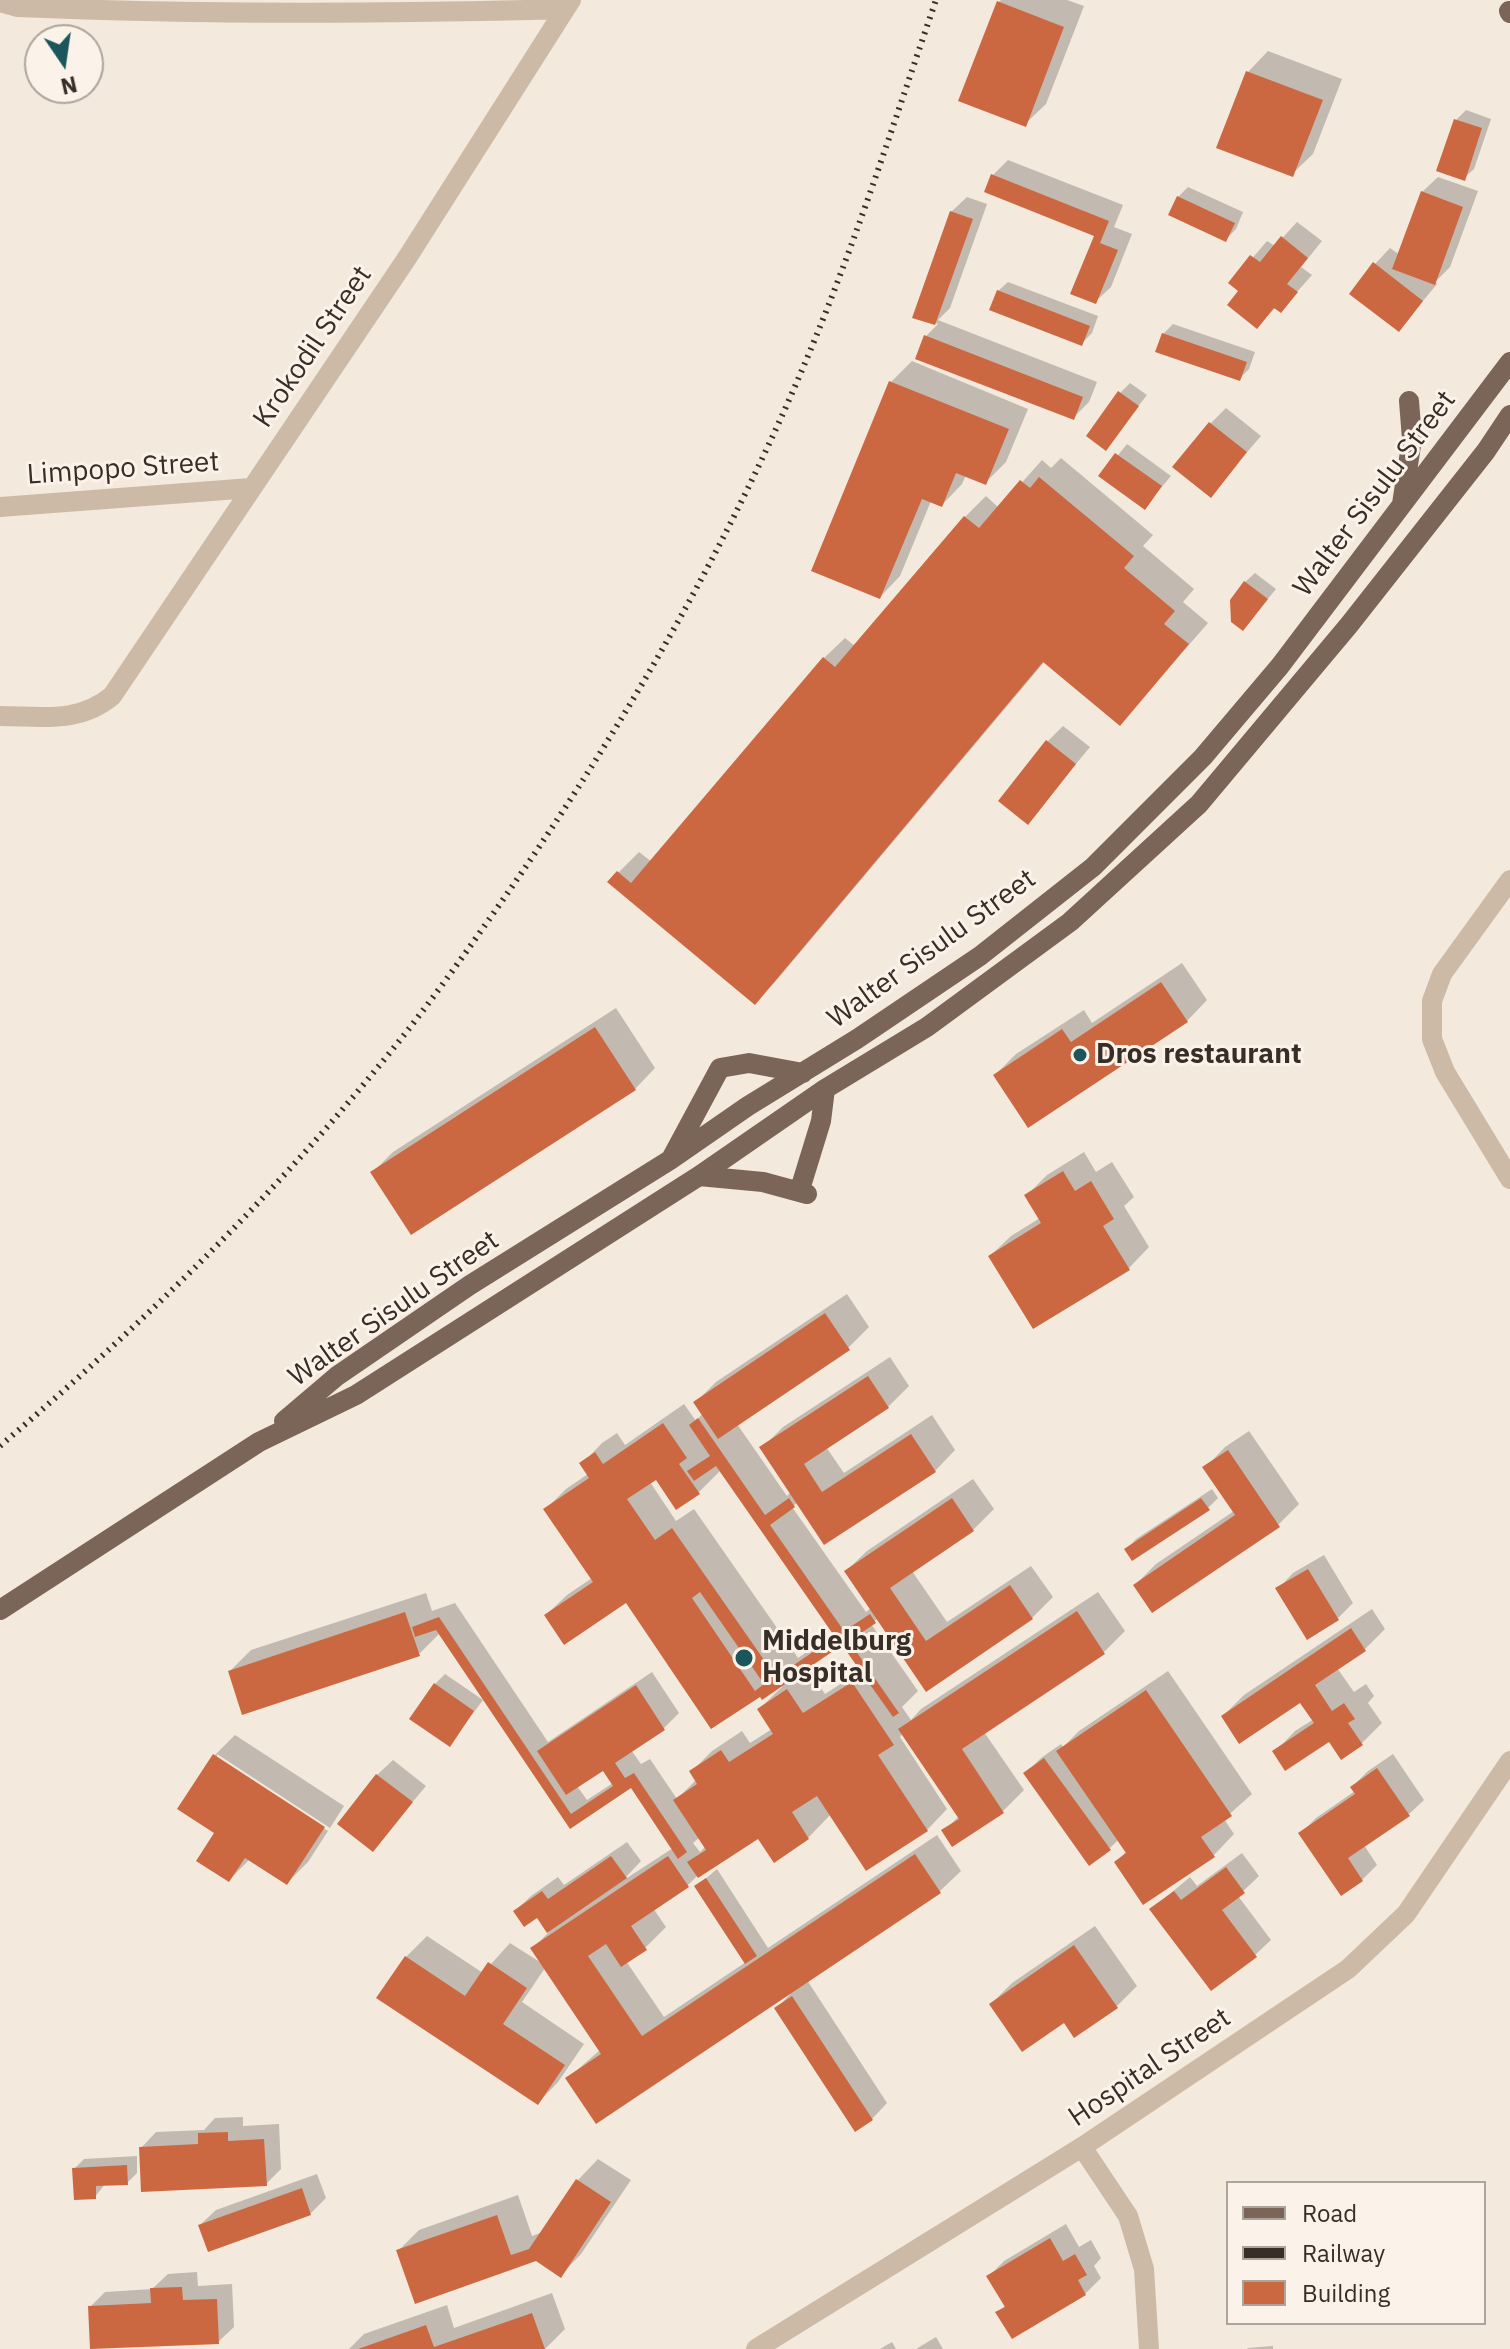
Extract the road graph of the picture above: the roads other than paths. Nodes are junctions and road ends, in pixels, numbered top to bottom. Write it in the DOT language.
graph roads {
  1 [pos="0,2"];
  2 [pos="568,4"];
  3 [pos="1510,362"];
  4 [pos="1409,401"];
  5 [pos="1510,415"];
  6 [pos="251,488"];
  7 [pos="0,507"];
  8 [pos="1402,508"];
  9 [pos="0,716"];
  10 [pos="1510,880"];
  11 [pos="803,1073"];
  12 [pos="825,1089"];
  13 [pos="670,1160"];
  14 [pos="699,1176"];
  15 [pos="1510,1179"];
  16 [pos="259,1442"];
  17 [pos="0,1610"];
  18 [pos="1510,1761"];
  19 [pos="1082,2147"];
  20 [pos="756,2349"];
  21 [pos="1149,2349"];
  1 -- 2 [label="street"];
  2 -- 6 [label="street, Krokodil Street"];
  3 -- 8 [label="main road, Walter Sisulu Street"];
  4 -- 8 [label="main road"];
  5 -- 12 [label="main road, Walter Sisulu Street"];
  6 -- 7 [label="street, Limpopo Street"];
  6 -- 9 [label="street, Krokodil Street"];
  8 -- 11 [label="main road, Walter Sisulu Street"];
  10 -- 15 [label="street"];
  11 -- 13 [label="main road, Walter Sisulu Street"];
  11 -- 13 [label="main road"];
  12 -- 14 [label="main road, Walter Sisulu Street"];
  12 -- 14 [label="main road"];
  13 -- 16 [label="main road, Walter Sisulu Street"];
  14 -- 16 [label="main road, Walter Sisulu Street"];
  16 -- 17 [label="main road, Walter Sisulu Street"];
  18 -- 19 [label="street, Hospital Street"];
  19 -- 20 [label="street, Hospital Street"];
  19 -- 21 [label="street"];
}
